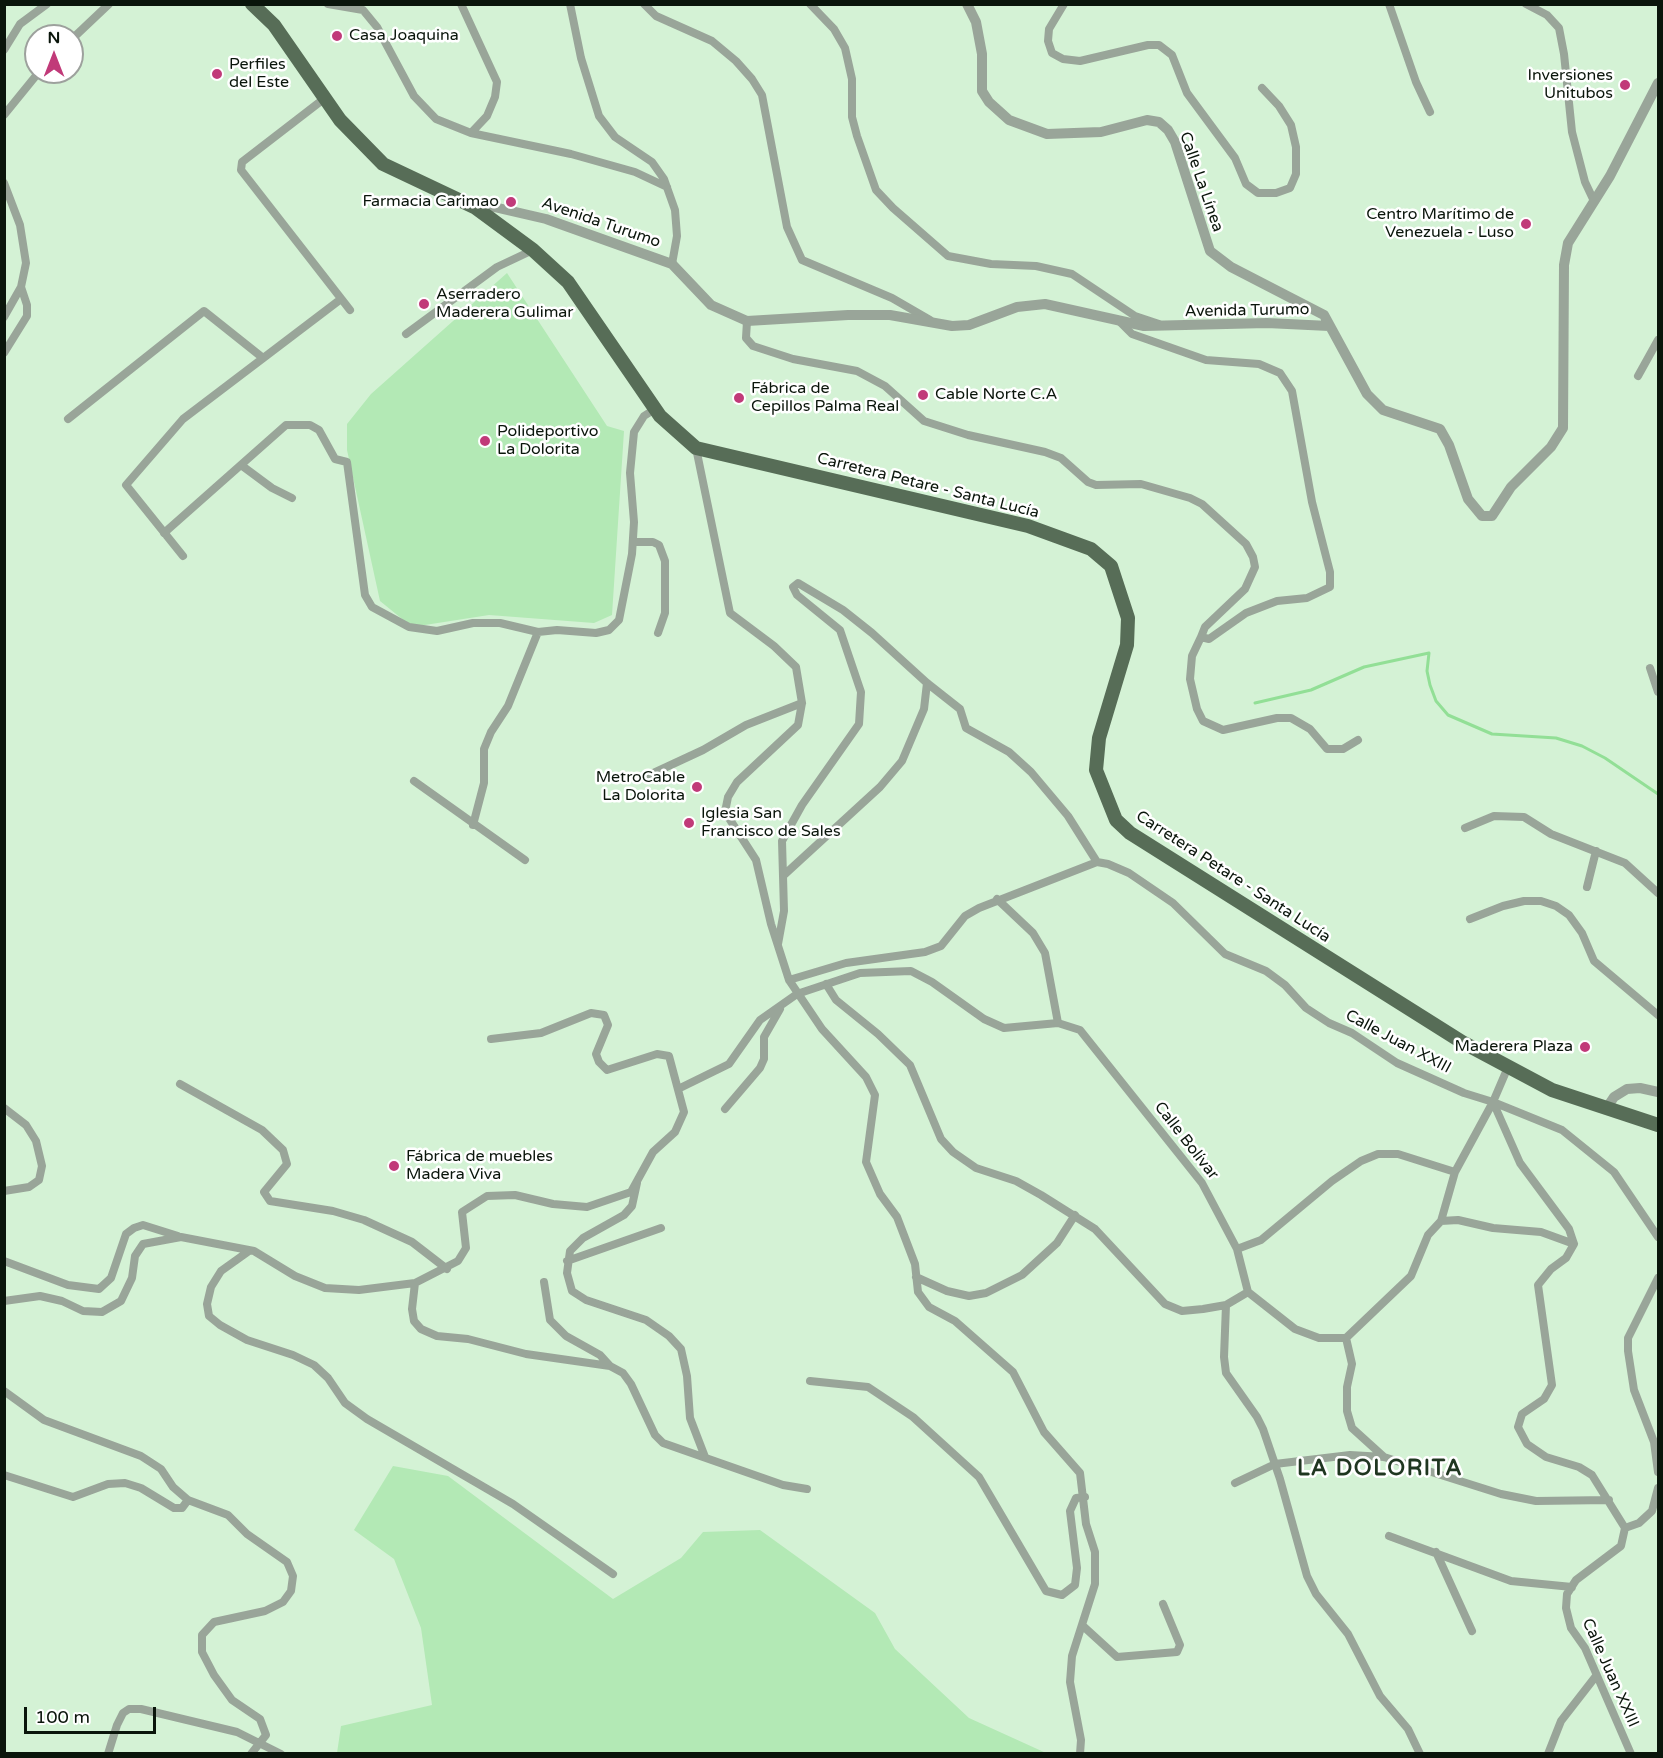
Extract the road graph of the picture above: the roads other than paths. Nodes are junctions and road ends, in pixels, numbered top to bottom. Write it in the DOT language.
graph roads {
  1 [pos="47,4"];
  2 [pos="109,4"];
  3 [pos="252,4"];
  4 [pos="328,4"];
  5 [pos="461,4"];
  6 [pos="570,4"];
  7 [pos="644,4"];
  8 [pos="810,4"];
  9 [pos="967,4"];
  10 [pos="1064,4"];
  11 [pos="1389,4"];
  12 [pos="1526,4"];
  13 [pos="84,28"];
  14 [pos="4,50"];
  15 [pos="1659,82"];
  16 [pos="29,84"];
  17 [pos="1262,88"];
  18 [pos="325,99"];
  19 [pos="1430,112"];
  20 [pos="4,115"];
  21 [pos="471,133"];
  22 [pos="4,183"];
  23 [pos="667,188"];
  24 [pos="1593,199"];
  25 [pos="476,208"];
  26 [pos="533,250"];
  27 [pos="672,264"];
  28 [pos="21,287"];
  29 [pos="341,299"];
  30 [pos="350,310"];
  31 [pos="4,317"];
  32 [pos="1117,320"];
  33 [pos="747,321"];
  34 [pos="933,322"];
  35 [pos="1329,326"];
  36 [pos="1171,327"];
  37 [pos="406,334"];
  38 [pos="1659,340"];
  39 [pos="4,353"];
  40 [pos="263,358"];
  41 [pos="1638,376"];
  42 [pos="655,409"];
  43 [pos="68,419"];
  44 [pos="696,448"];
  45 [pos="241,465"];
  46 [pos="292,498"];
  47 [pos="164,533"];
  48 [pos="633,542"];
  49 [pos="183,556"];
  50 [pos="538,632"];
  51 [pos="658,633"];
  52 [pos="1201,637"];
  53 [pos="1650,668"];
  54 [pos="927,683"];
  55 [pos="1659,692"];
  56 [pos="802,703"];
  57 [pos="1358,740"];
  58 [pos="647,776"];
  59 [pos="414,782"];
  60 [pos="473,825"];
  61 [pos="1465,828"];
  62 [pos="1596,851"];
  63 [pos="525,860"];
  64 [pos="1097,862"];
  65 [pos="784,875"];
  66 [pos="1587,887"];
  67 [pos="1659,893"];
  68 [pos="998,900"];
  69 [pos="1470,919"];
  70 [pos="778,945"];
  71 [pos="789,980"];
  72 [pos="826,984"];
  73 [pos="797,994"];
  74 [pos="782,1006"];
  75 [pos="1659,1015"];
  76 [pos="1058,1023"];
  77 [pos="490,1039"];
  78 [pos="1508,1067"];
  79 [pos="180,1084"];
  80 [pos="678,1089"];
  81 [pos="1659,1092"];
  82 [pos="1493,1102"];
  83 [pos="4,1108"];
  84 [pos="725,1109"];
  85 [pos="1606,1109"];
  86 [pos="1659,1125"];
  87 [pos="1455,1172"];
  88 [pos="637,1180"];
  89 [pos="4,1191"];
  90 [pos="1075,1215"];
  91 [pos="1441,1221"];
  92 [pos="661,1228"];
  93 [pos="182,1237"];
  94 [pos="1659,1238"];
  95 [pos="1574,1244"];
  96 [pos="1237,1250"];
  97 [pos="249,1251"];
  98 [pos="4,1261"];
  99 [pos="567,1261"];
  100 [pos="447,1269"];
  101 [pos="916,1276"];
  102 [pos="1659,1278"];
  103 [pos="544,1282"];
  104 [pos="415,1283"];
  105 [pos="1248,1292"];
  106 [pos="4,1301"];
  107 [pos="1226,1305"];
  108 [pos="1346,1338"];
  109 [pos="610,1366"];
  110 [pos="810,1381"];
  111 [pos="4,1391"];
  112 [pos="705,1457"];
  113 [pos="1384,1457"];
  114 [pos="1275,1464"];
  115 [pos="1659,1472"];
  116 [pos="4,1475"];
  117 [pos="1235,1483"];
  118 [pos="1659,1488"];
  119 [pos="807,1489"];
  120 [pos="1085,1497"];
  121 [pos="188,1500"];
  122 [pos="1609,1500"];
  123 [pos="1624,1528"];
  124 [pos="1389,1536"];
  125 [pos="1436,1552"];
  126 [pos="613,1574"];
  127 [pos="1572,1587"];
  128 [pos="1163,1604"];
  129 [pos="1083,1626"];
  130 [pos="1472,1631"];
  131 [pos="1596,1676"];
  132 [pos="260,1745"];
  133 [pos="108,1754"];
  134 [pos="251,1754"];
  135 [pos="281,1754"];
  136 [pos="1080,1754"];
  137 [pos="1420,1754"];
  138 [pos="1548,1754"];
  139 [pos="1631,1754"];
  1 -- 14 [label="street"];
  2 -- 13 [label="street"];
  3 -- 18 [label="main road"];
  4 -- 21 [label="street"];
  5 -- 21 [label="street"];
  6 -- 23 [label="street"];
  7 -- 34 [label="street"];
  8 -- 36 [label="street"];
  9 -- 35 [label="street, Calle La Línea"];
  10 -- 17 [label="street"];
  11 -- 19 [label="street"];
  12 -- 24 [label="street"];
  15 -- 24 [label="street"];
  16 -- 20 [label="street"];
  18 -- 25 [label="main road"];
  18 -- 29 [label="street"];
  21 -- 23 [label="street"];
  22 -- 28 [label="street"];
  23 -- 27 [label="street"];
  24 -- 35 [label="street, Avenida Turumo"];
  25 -- 26 [label="main road"];
  25 -- 27 [label="street, Avenida Turumo"];
  26 -- 37 [label="street"];
  26 -- 42 [label="main road"];
  27 -- 33 [label="street, Avenida Turumo"];
  28 -- 31 [label="street"];
  28 -- 39 [label="street"];
  29 -- 30 [label="street"];
  29 -- 40 [label="street"];
  32 -- 34 [label="street, Avenida Turumo"];
  32 -- 36 [label="street, Avenida Turumo"];
  32 -- 52 [label="street"];
  33 -- 34 [label="street, Avenida Turumo"];
  33 -- 52 [label="street"];
  35 -- 36 [label="street, Avenida Turumo"];
  38 -- 41 [label="street"];
  40 -- 43 [label="street"];
  40 -- 47 [label="street"];
  42 -- 44 [label="main road"];
  42 -- 48 [label="street"];
  44 -- 56 [label="street"];
  44 -- 78 [label="main road, Carretera Petare - Santa Lucía"];
  45 -- 46 [label="street"];
  45 -- 47 [label="street"];
  45 -- 50 [label="street"];
  47 -- 49 [label="street"];
  48 -- 50 [label="street"];
  48 -- 51 [label="street"];
  50 -- 60 [label="street"];
  52 -- 57 [label="street"];
  53 -- 55 [label="street"];
  54 -- 64 [label="street"];
  54 -- 65 [label="street"];
  54 -- 65 [label="street"];
  56 -- 58 [label="street"];
  56 -- 70 [label="street"];
  59 -- 60 [label="street"];
  60 -- 63 [label="street"];
  61 -- 62 [label="street"];
  62 -- 66 [label="street"];
  62 -- 67 [label="street"];
  64 -- 68 [label="street"];
  64 -- 82 [label="street, Calle Juan XXIII"];
  65 -- 70 [label="street"];
  68 -- 71 [label="street"];
  68 -- 76 [label="street"];
  69 -- 75 [label="street"];
  70 -- 71 [label="street"];
  71 -- 73 [label="street"];
  72 -- 73 [label="street"];
  72 -- 76 [label="street"];
  72 -- 90 [label="street"];
  73 -- 74 [label="street"];
  73 -- 101 [label="street"];
  74 -- 80 [label="street"];
  74 -- 84 [label="street"];
  76 -- 96 [label="street, Calle Bolívar"];
  77 -- 80 [label="street"];
  78 -- 82 [label="street"];
  78 -- 85 [label="main road, Carretera Petare - Santa Lucía"];
  79 -- 100 [label="street"];
  80 -- 88 [label="street"];
  81 -- 85 [label="street"];
  82 -- 87 [label="street"];
  82 -- 94 [label="street, Calle Juan XXIII"];
  82 -- 95 [label="street"];
  83 -- 89 [label="street"];
  85 -- 86 [label="main road, Carretera Petare - Santa Lucía"];
  87 -- 91 [label="street"];
  87 -- 96 [label="street"];
  88 -- 99 [label="street"];
  88 -- 100 [label="street"];
  90 -- 101 [label="street"];
  90 -- 107 [label="street"];
  91 -- 95 [label="street"];
  91 -- 108 [label="street"];
  92 -- 99 [label="street"];
  93 -- 97 [label="street"];
  93 -- 98 [label="street"];
  93 -- 106 [label="street"];
  95 -- 122 [label="street"];
  96 -- 105 [label="street, Calle Bolívar"];
  97 -- 104 [label="street"];
  97 -- 126 [label="street"];
  99 -- 112 [label="street"];
  100 -- 104 [label="street"];
  101 -- 120 [label="street"];
  102 -- 115 [label="street"];
  103 -- 109 [label="street"];
  104 -- 109 [label="street"];
  105 -- 107 [label="street"];
  105 -- 108 [label="street"];
  107 -- 114 [label="street"];
  108 -- 113 [label="street"];
  109 -- 112 [label="street"];
  110 -- 120 [label="street"];
  111 -- 121 [label="street"];
  112 -- 119 [label="street"];
  113 -- 114 [label="street"];
  113 -- 122 [label="street"];
  114 -- 117 [label="street"];
  114 -- 137 [label="street"];
  116 -- 121 [label="street"];
  118 -- 123 [label="street"];
  120 -- 129 [label="street"];
  121 -- 132 [label="street"];
  122 -- 123 [label="street"];
  123 -- 127 [label="street"];
  124 -- 125 [label="street"];
  125 -- 127 [label="street"];
  125 -- 130 [label="street"];
  127 -- 131 [label="street, Calle Juan XXIII"];
  128 -- 129 [label="street"];
  129 -- 136 [label="street"];
  131 -- 138 [label="street"];
  131 -- 139 [label="street, Calle Juan XXIII"];
  132 -- 133 [label="street"];
  132 -- 134 [label="street"];
  132 -- 135 [label="street"];
}
